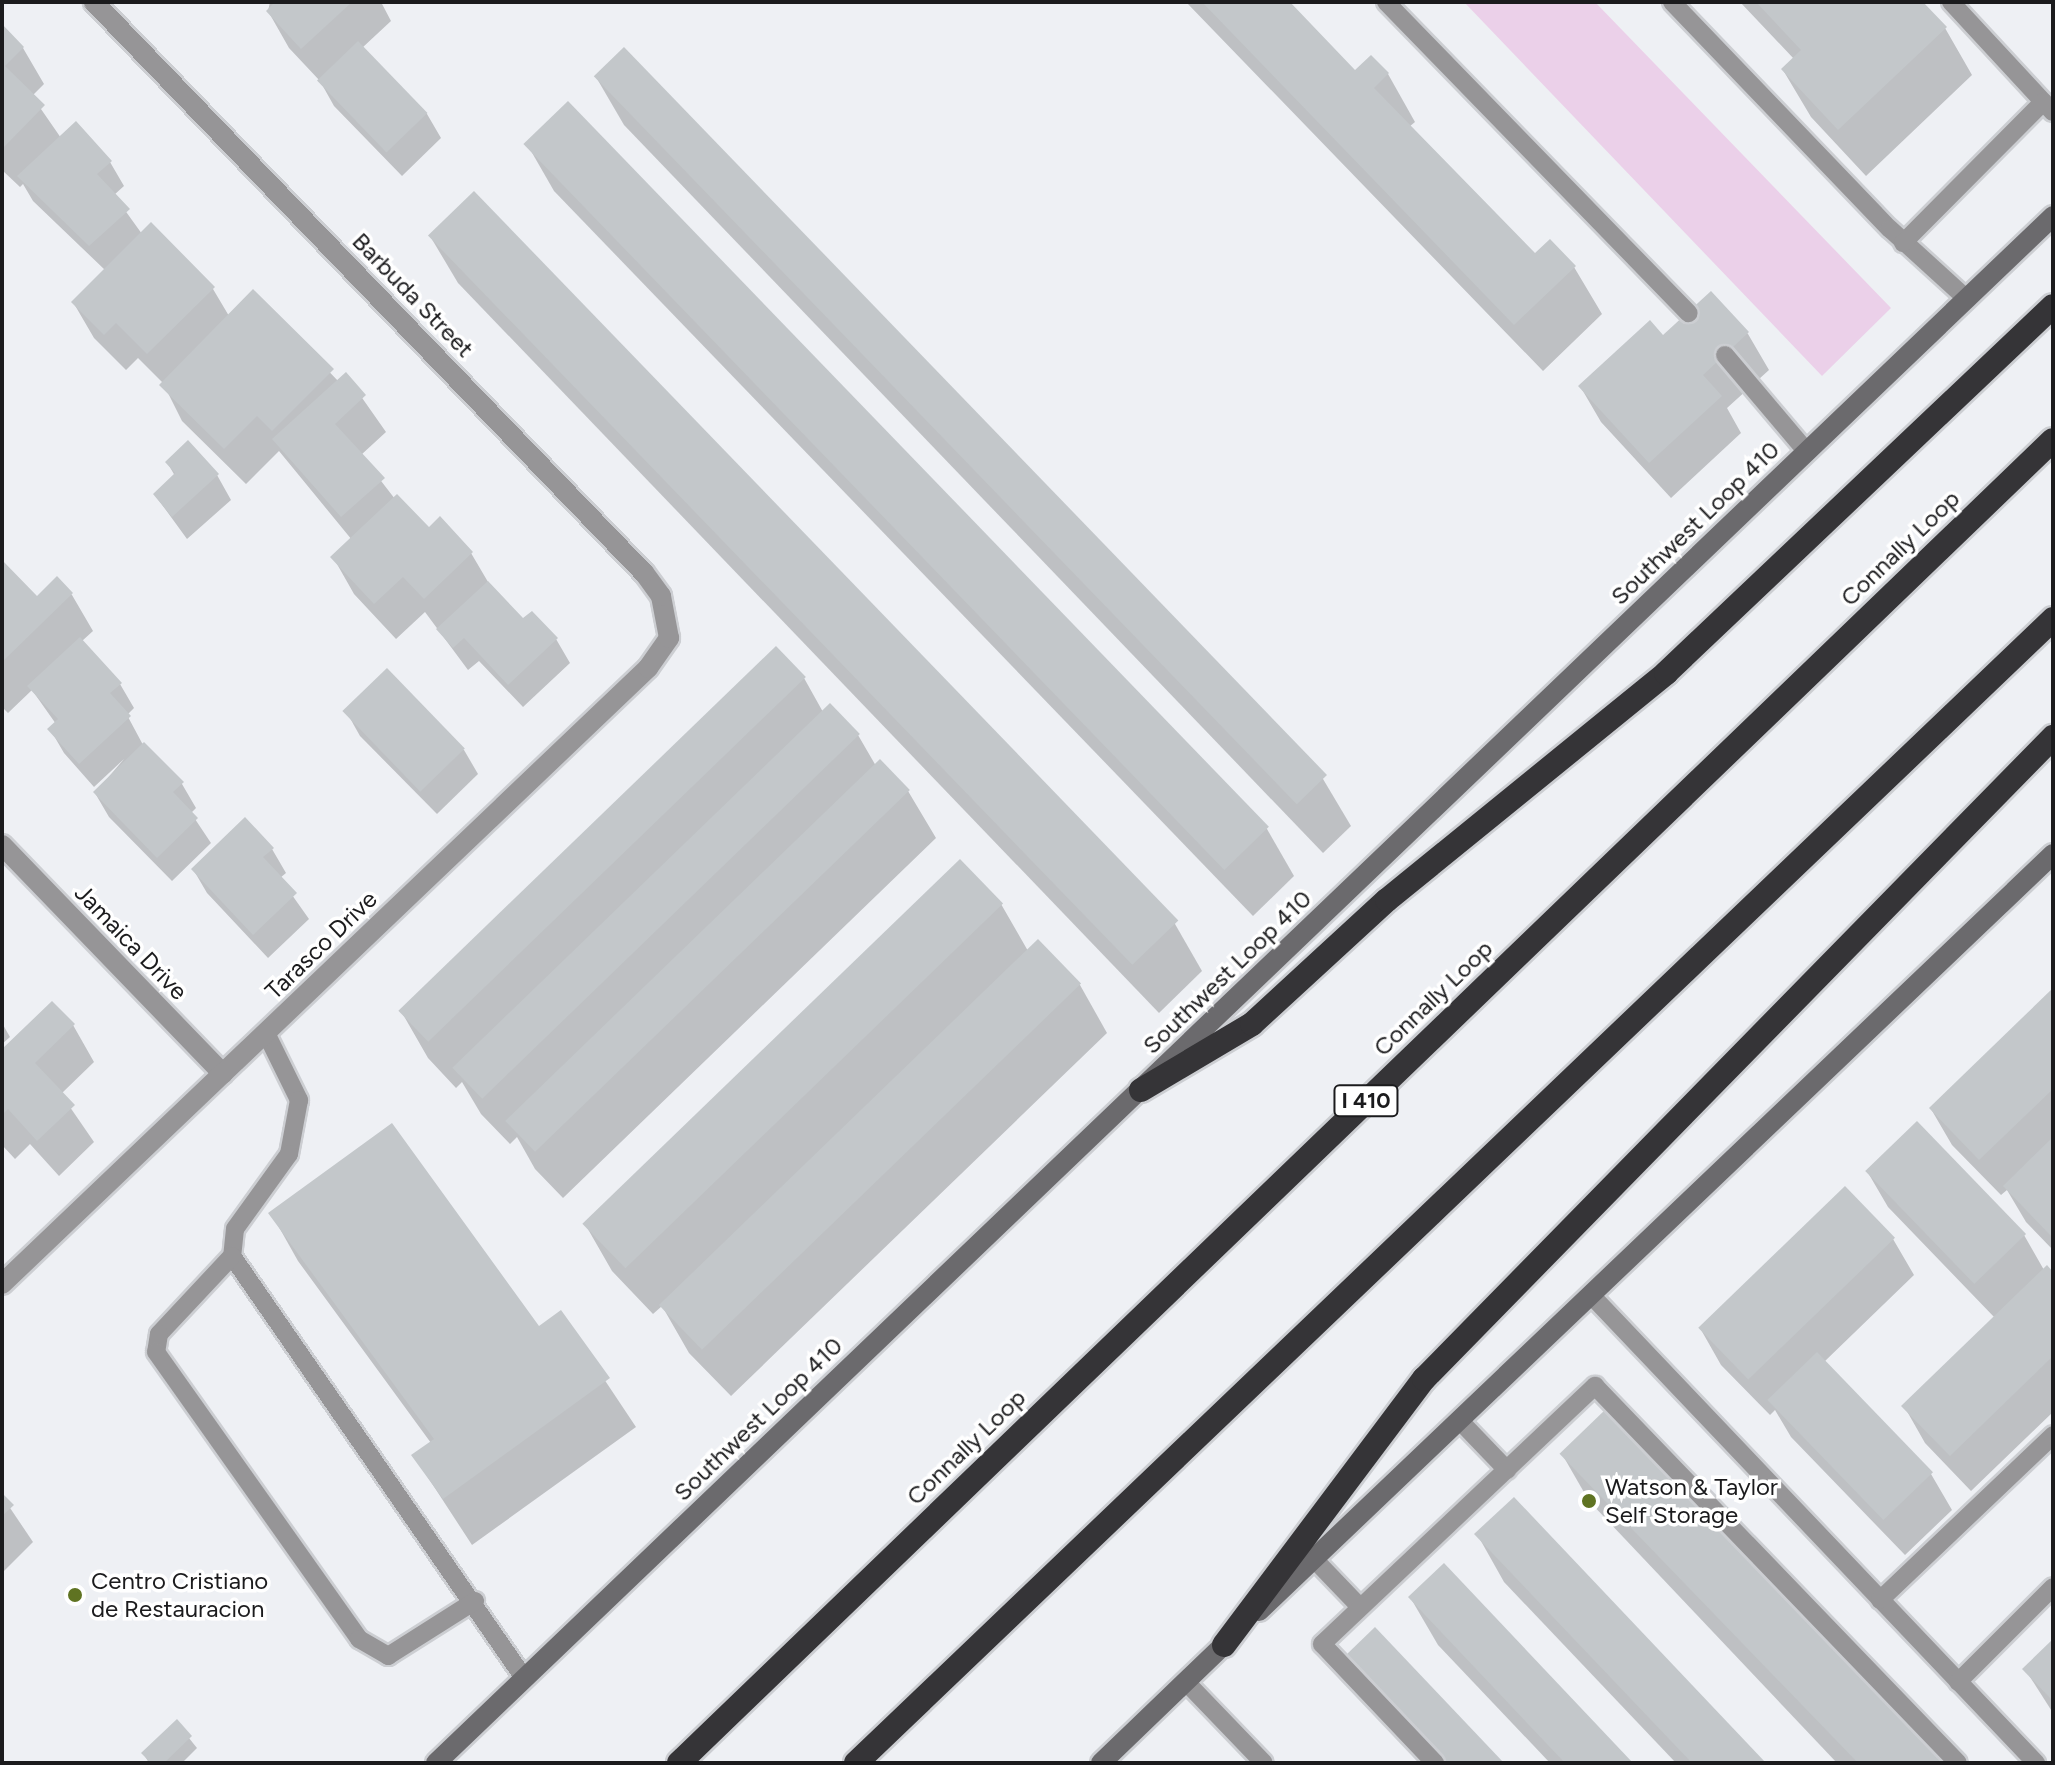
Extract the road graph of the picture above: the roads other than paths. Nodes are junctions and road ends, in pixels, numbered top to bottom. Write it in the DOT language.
graph roads {
  1 [pos="94,2"];
  2 [pos="1386,2"];
  3 [pos="1672,2"];
  4 [pos="1951,2"];
  5 [pos="2048,107"];
  6 [pos="2053,216"];
  7 [pos="1903,243"];
  8 [pos="1967,299"];
  9 [pos="2053,306"];
  10 [pos="1688,313"];
  11 [pos="1725,355"];
  12 [pos="2053,440"];
  13 [pos="1807,452"];
  14 [pos="2053,619"];
  15 [pos="669,638"];
  16 [pos="2053,737"];
  17 [pos="2,845"];
  18 [pos="2053,854"];
  19 [pos="266,1033"];
  20 [pos="223,1074"];
  21 [pos="1141,1090"];
  22 [pos="232,1256"];
  23 [pos="2,1284"];
  24 [pos="1591,1295"];
  25 [pos="1460,1421"];
  26 [pos="2053,1435"];
  27 [pos="1507,1470"];
  28 [pos="1314,1559"];
  29 [pos="2053,1587"];
  30 [pos="1880,1600"];
  31 [pos="475,1601"];
  32 [pos="1360,1607"];
  33 [pos="1224,1645"];
  34 [pos="524,1678"];
  35 [pos="1186,1682"];
  36 [pos="1958,1682"];
  37 [pos="436,1763"];
  38 [pos="679,1763"];
  39 [pos="856,1763"];
  40 [pos="1101,1763"];
  41 [pos="1264,1763"];
  42 [pos="1435,1763"];
  43 [pos="1958,1763"];
  44 [pos="2036,1763"];
  1 -- 15 [label="street, Barbuda Street"];
  2 -- 10 [label="lane"];
  3 -- 7 [label="lane"];
  4 -- 5 [label="lane"];
  5 -- 7 [label="lane"];
  6 -- 8 [label="main road, Southwest Loop 410"];
  7 -- 8 [label="lane"];
  8 -- 13 [label="main road, Southwest Loop 410"];
  9 -- 21 [label="highway"];
  11 -- 13 [label="lane"];
  12 -- 38 [label="highway, Connally Loop / I 410"];
  13 -- 21 [label="main road, Southwest Loop 410"];
  14 -- 39 [label="highway"];
  15 -- 19 [label="street, Tarasco Drive"];
  16 -- 33 [label="highway"];
  17 -- 20 [label="street, Jamaica Drive"];
  18 -- 24 [label="main road"];
  19 -- 20 [label="street, Tarasco Drive"];
  19 -- 22 [label="lane"];
  20 -- 23 [label="street, Tarasco Drive"];
  21 -- 34 [label="main road, Southwest Loop 410"];
  22 -- 31 [label="lane"];
  22 -- 31 [label="lane"];
  24 -- 25 [label="main road"];
  24 -- 30 [label="lane"];
  25 -- 27 [label="lane"];
  25 -- 28 [label="main road"];
  26 -- 30 [label="lane"];
  27 -- 32 [label="lane"];
  27 -- 43 [label="lane"];
  28 -- 32 [label="lane"];
  28 -- 33 [label="main road"];
  29 -- 36 [label="lane"];
  30 -- 36 [label="lane"];
  31 -- 34 [label="lane"];
  32 -- 42 [label="lane"];
  33 -- 35 [label="main road"];
  34 -- 37 [label="main road, Southwest Loop 410"];
  35 -- 40 [label="main road"];
  35 -- 41 [label="lane"];
  36 -- 44 [label="lane"];
}
